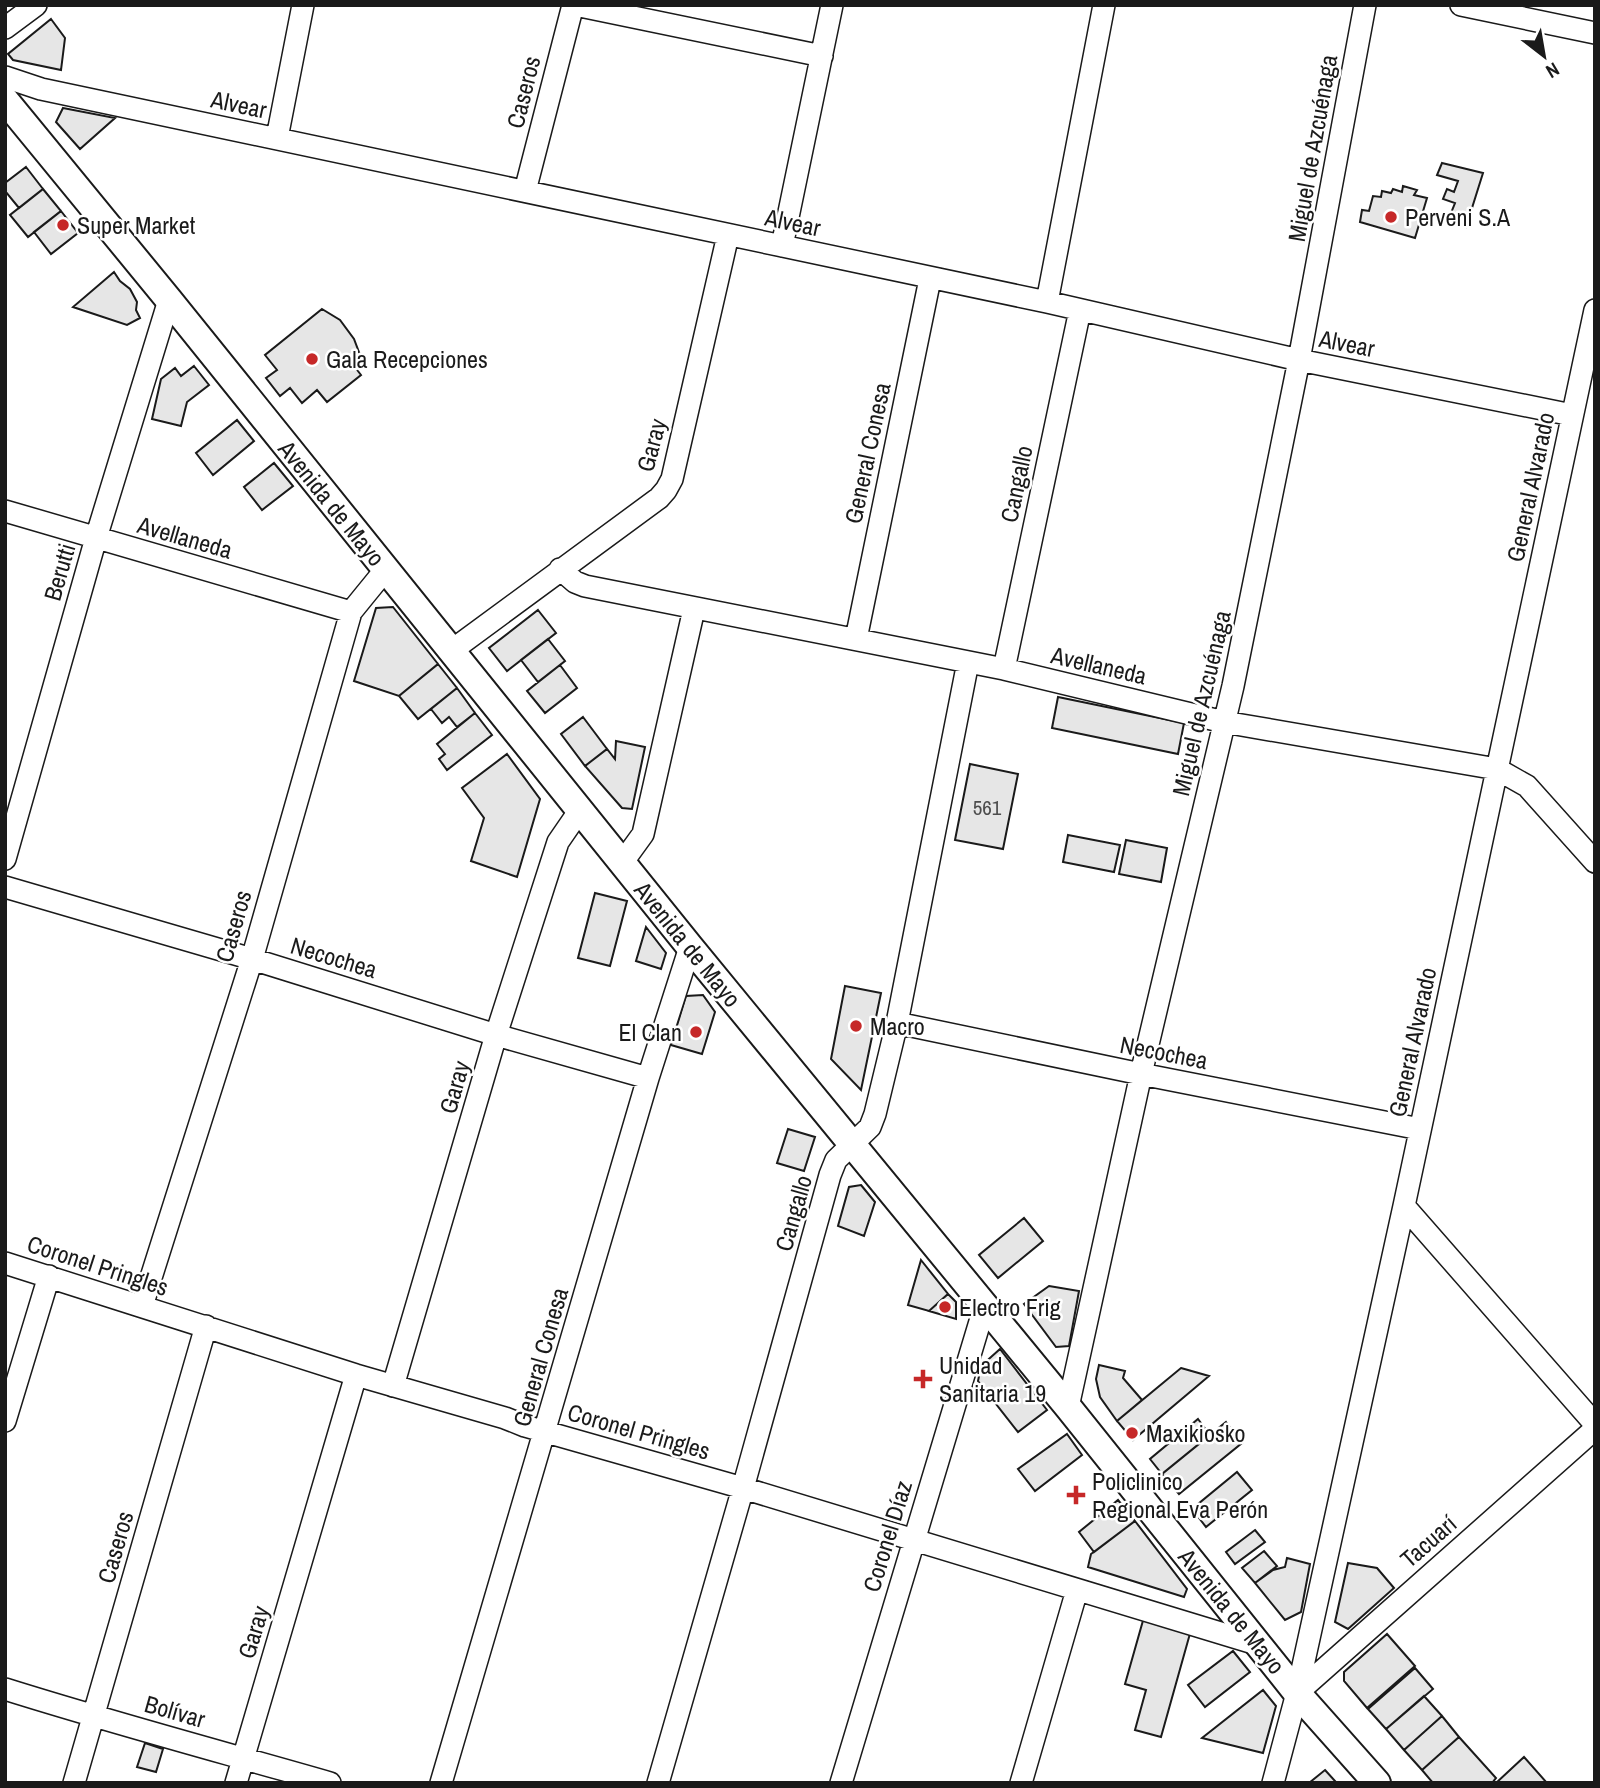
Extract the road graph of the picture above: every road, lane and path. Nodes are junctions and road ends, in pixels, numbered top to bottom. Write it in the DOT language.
graph roads {
  1 [pos="36,5"];
  2 [pos="303,5"];
  3 [pos="574,5"];
  4 [pos="832,5"];
  5 [pos="1104,5"];
  6 [pos="1365,5"];
  7 [pos="1461,5"];
  8 [pos="5,29"];
  9 [pos="1595,33"];
  10 [pos="822,56"];
  11 [pos="5,77"];
  12 [pos="5,100"];
  13 [pos="276,138"];
  14 [pos="525,191"];
  15 [pos="728,235"];
  16 [pos="782,246"];
  17 [pos="930,279"];
  18 [pos="169,300"];
  19 [pos="1047,302"];
  20 [pos="1080,310"];
  21 [pos="1595,310"];
  22 [pos="1300,360"];
  23 [pos="1572,415"];
  24 [pos="5,511"];
  25 [pos="96,538"];
  26 [pos="386,569"];
  27 [pos="561,569"];
  28 [pos="694,609"];
  29 [pos="351,612"];
  30 [pos="856,639"];
  31 [pos="451,650"];
  32 [pos="968,663"];
  33 [pos="1004,669"];
  34 [pos="1224,722"];
  35 [pos="1497,769"];
  36 [pos="580,810"];
  37 [pos="5,859"];
  38 [pos="1595,862"];
  39 [pos="622,863"];
  40 [pos="5,887"];
  41 [pos="690,947"];
  42 [pos="252,959"];
  43 [pos="897,1023"];
  44 [pos="496,1035"];
  45 [pos="1141,1074"];
  46 [pos="648,1078"];
  47 [pos="1420,1129"];
  48 [pos="852,1144"];
  49 [pos="1404,1206"];
  50 [pos="5,1263"];
  51 [pos="49,1276"];
  52 [pos="985,1305"];
  53 [pos="142,1306"];
  54 [pos="206,1326"];
  55 [pos="356,1375"];
  56 [pos="393,1386"];
  57 [pos="1068,1407"];
  58 [pos="5,1421"];
  59 [pos="1595,1424"];
  60 [pos="1595,1429"];
  61 [pos="545,1431"];
  62 [pos="743,1488"];
  63 [pos="914,1540"];
  64 [pos="1077,1590"];
  65 [pos="1260,1645"];
  66 [pos="5,1689"];
  67 [pos="1297,1693"];
  68 [pos="93,1717"];
  69 [pos="243,1758"];
  70 [pos="74,1783"];
  71 [pos="236,1783"];
  72 [pos="330,1783"];
  73 [pos="442,1783"];
  74 [pos="657,1783"];
  75 [pos="841,1783"];
  76 [pos="1021,1783"];
  77 [pos="1273,1783"];
  78 [pos="1377,1783"];
  1 -- 8 [label="street"];
  2 -- 13 [label="street"];
  3 -- 10 [label="street"];
  3 -- 14 [label="street, Caseros"];
  4 -- 10 [label="street"];
  5 -- 19 [label="street"];
  6 -- 22 [label="street, Miguel de Azcuénaga"];
  7 -- 9 [label="street"];
  10 -- 16 [label="street"];
  11 -- 13 [label="street, Alvear"];
  12 -- 18 [label="main road, Avenida de Mayo"];
  13 -- 14 [label="street, Alvear"];
  14 -- 15 [label="street, Alvear"];
  15 -- 16 [label="street, Alvear"];
  15 -- 27 [label="street, Garay"];
  16 -- 17 [label="street, Alvear"];
  17 -- 19 [label="street, Alvear"];
  17 -- 30 [label="street, General Conesa"];
  18 -- 25 [label="street, Berutti"];
  18 -- 26 [label="main road, Avenida de Mayo"];
  19 -- 20 [label="street, Alvear"];
  20 -- 22 [label="street, Alvear"];
  20 -- 33 [label="street, Cangallo"];
  21 -- 23 [label="street, General Alvarado"];
  22 -- 23 [label="street, Alvear"];
  22 -- 34 [label="street, Miguel de Azcuénaga"];
  23 -- 35 [label="street, General Alvarado"];
  24 -- 25 [label="street, Avellaneda"];
  25 -- 29 [label="street, Avellaneda"];
  25 -- 37 [label="street, Berutti"];
  26 -- 29 [label="street, Caseros"];
  26 -- 31 [label="main road, Avenida de Mayo"];
  27 -- 28 [label="street, Avellaneda"];
  27 -- 31 [label="street, Garay"];
  28 -- 30 [label="street, Avellaneda"];
  28 -- 39 [label="street"];
  29 -- 42 [label="street, Caseros"];
  30 -- 32 [label="street, Avellaneda"];
  31 -- 36 [label="main road, Avenida de Mayo"];
  32 -- 33 [label="street, Avellaneda"];
  32 -- 43 [label="street, Cangallo"];
  33 -- 34 [label="street, Avellaneda"];
  34 -- 35 [label="street, Avellaneda"];
  34 -- 45 [label="street, Miguel de Azcuénaga"];
  35 -- 38 [label="street, Avellaneda"];
  35 -- 47 [label="street, General Alvarado"];
  36 -- 39 [label="main road, Avenida de Mayo"];
  36 -- 44 [label="street, Garay"];
  39 -- 41 [label="main road, Avenida de Mayo"];
  40 -- 42 [label="street, Necochea"];
  41 -- 46 [label="street, General Conesa"];
  41 -- 48 [label="main road, Avenida de Mayo"];
  42 -- 44 [label="street, Necochea"];
  42 -- 53 [label="street, Caseros"];
  43 -- 45 [label="street, Necochea"];
  43 -- 48 [label="street, Cangallo"];
  44 -- 46 [label="street, Necochea"];
  44 -- 56 [label="street, Garay"];
  45 -- 47 [label="street, Necochea"];
  45 -- 57 [label="street, Miguel de Azcuénaga"];
  46 -- 61 [label="street, General Conesa"];
  47 -- 49 [label="street, General Alvarado"];
  48 -- 52 [label="main road, Avenida de Mayo"];
  48 -- 62 [label="street, Cangallo"];
  49 -- 59 [label="street"];
  49 -- 67 [label="street, General Alvarado"];
  50 -- 51 [label="street, Coronel Pringles"];
  51 -- 53 [label="street, Coronel Pringles"];
  51 -- 58 [label="street"];
  52 -- 57 [label="main road, Avenida de Mayo"];
  52 -- 63 [label="street, Coronel Díaz"];
  53 -- 54 [label="street, Coronel Pringles"];
  54 -- 55 [label="street, Coronel Pringles"];
  54 -- 68 [label="street, Caseros"];
  55 -- 56 [label="street, Coronel Pringles"];
  55 -- 69 [label="street, Garay"];
  56 -- 61 [label="street, Coronel Pringles"];
  57 -- 65 [label="main road, Avenida de Mayo"];
  60 -- 67 [label="street, Tacuarí"];
  61 -- 62 [label="street, Coronel Pringles"];
  61 -- 73 [label="street, General Conesa"];
  62 -- 63 [label="street, Coronel Pringles"];
  62 -- 74 [label="street, Cangallo"];
  63 -- 64 [label="street, Coronel Pringles"];
  63 -- 75 [label="street, Coronel Díaz"];
  64 -- 65 [label="street, Coronel Pringles"];
  64 -- 76 [label="street"];
  65 -- 67 [label="main road, Avenida de Mayo"];
  66 -- 68 [label="street, Bolívar"];
  67 -- 77 [label="street, General Alvarado"];
  67 -- 78 [label="main road, Avenida de Mayo"];
  68 -- 69 [label="street, Bolívar"];
  68 -- 70 [label="street, Caseros"];
  69 -- 71 [label="street, Garay"];
  69 -- 72 [label="street, Bolívar"];
}
